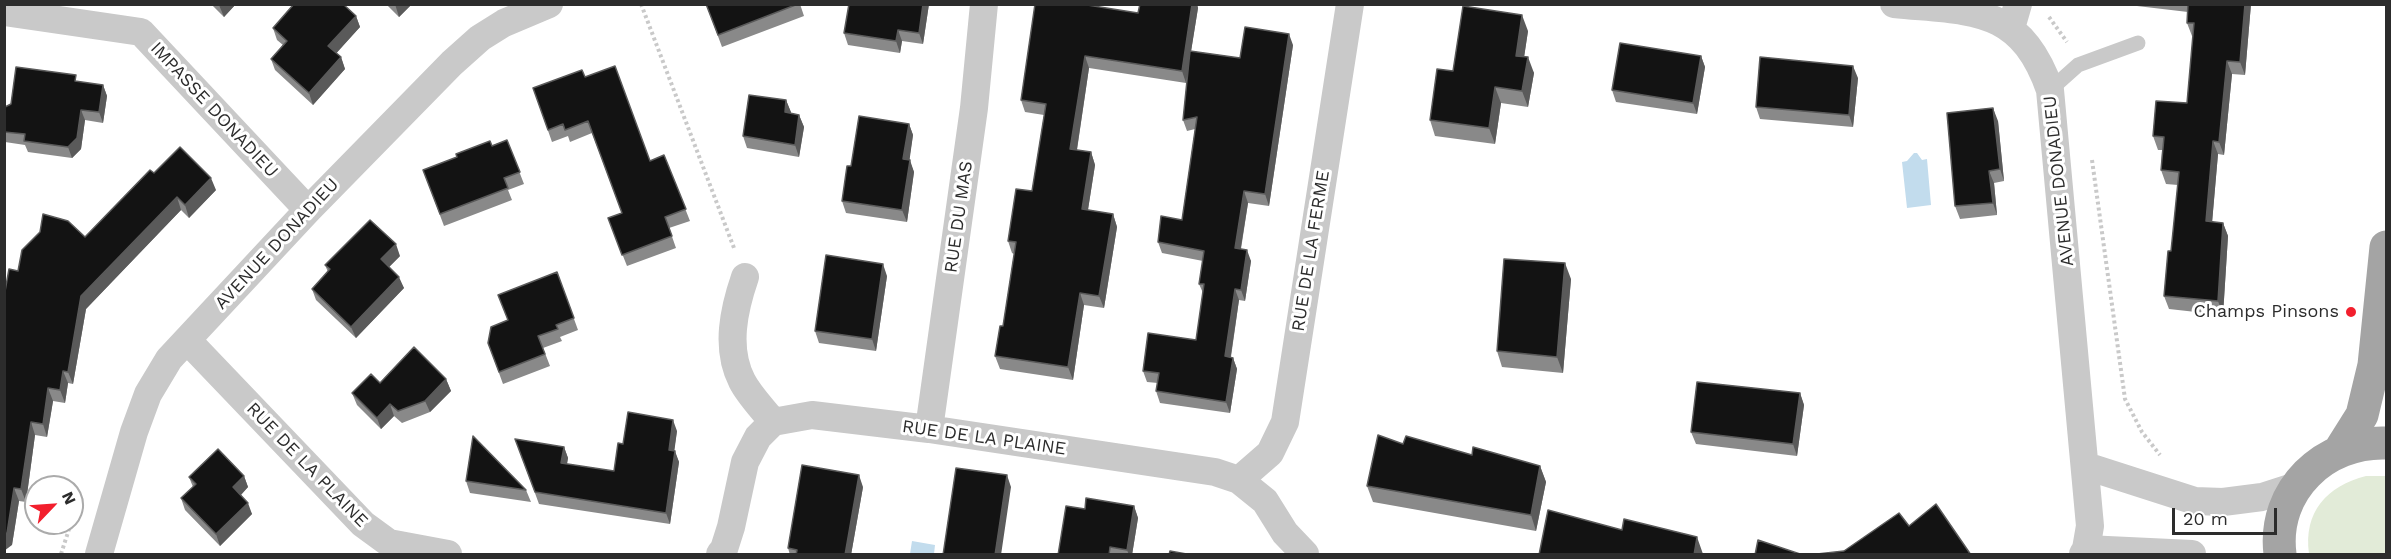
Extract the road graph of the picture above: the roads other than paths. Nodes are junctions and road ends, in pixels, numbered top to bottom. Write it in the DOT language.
graph roads {
  1 [pos="549,4"];
  2 [pos="984,4"];
  3 [pos="1350,4"];
  4 [pos="1894,4"];
  5 [pos="1973,8"];
  6 [pos="4,12"];
  7 [pos="2014,16"];
  8 [pos="2138,43"];
  9 [pos="2050,90"];
  10 [pos="308,210"];
  11 [pos="2386,247"];
  12 [pos="745,277"];
  13 [pos="187,340"];
  14 [pos="773,422"];
  15 [pos="929,429"];
  16 [pos="2386,443"];
  17 [pos="2340,450"];
  18 [pos="2086,466"];
  19 [pos="1239,480"];
  20 [pos="2296,486"];
  21 [pos="2084,552"];
  22 [pos="99,555"];
  23 [pos="448,555"];
  24 [pos="720,555"];
  25 [pos="1305,555"];
  26 [pos="2192,555"];
  27 [pos="2280,555"];
  1 -- 10 [label="street, AVENUE DONADIEU"];
  2 -- 15 [label="street, RUE DU MAS"];
  3 -- 19 [label="street, RUE DE LA FERME"];
  4 -- 5 [label="street, AVENUE DONADIEU"];
  5 -- 7 [label="street, AVENUE DONADIEU"];
  6 -- 10 [label="street, IMPASSE DONADIEU"];
  7 -- 9 [label="street, AVENUE DONADIEU"];
  8 -- 9 [label="lane"];
  9 -- 18 [label="street, AVENUE DONADIEU"];
  10 -- 13 [label="street, AVENUE DONADIEU"];
  11 -- 17 [label="main road"];
  12 -- 14 [label="street"];
  13 -- 22 [label="street, AVENUE DONADIEU"];
  13 -- 23 [label="street, RUE DE LA PLAINE"];
  14 -- 15 [label="street, RUE DE LA PLAINE"];
  14 -- 24 [label="street"];
  15 -- 19 [label="street, RUE DE LA PLAINE"];
  16 -- 17 [label="main road"];
  17 -- 20 [label="main road"];
  18 -- 20 [label="street"];
  18 -- 21 [label="street"];
  19 -- 25 [label="street, RUE DE LA PLAINE"];
  20 -- 27 [label="main road"];
  21 -- 26 [label="street"];
}
